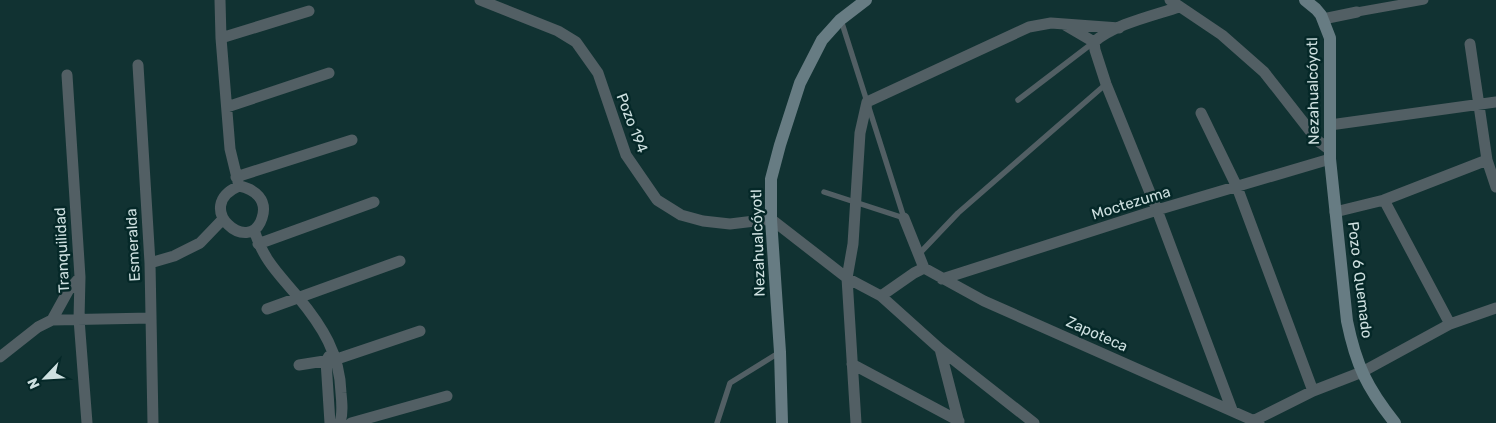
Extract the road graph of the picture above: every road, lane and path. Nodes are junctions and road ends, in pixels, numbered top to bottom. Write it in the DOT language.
graph roads {
  1 [pos="220,0"];
  2 [pos="480,0"];
  3 [pos="866,0"];
  4 [pos="1305,0"];
  5 [pos="1424,0"];
  6 [pos="1174,4"];
  7 [pos="309,11"];
  8 [pos="1357,12"];
  9 [pos="1323,18"];
  10 [pos="840,20"];
  11 [pos="1063,24"];
  12 [pos="1119,28"];
  13 [pos="221,38"];
  14 [pos="1094,42"];
  15 [pos="1470,44"];
  16 [pos="138,65"];
  17 [pos="329,73"];
  18 [pos="67,75"];
  19 [pos="1106,84"];
  20 [pos="1018,100"];
  21 [pos="867,102"];
  22 [pos="1496,102"];
  23 [pos="1479,105"];
  24 [pos="227,107"];
  25 [pos="1201,113"];
  26 [pos="1330,126"];
  27 [pos="352,140"];
  28 [pos="1330,155"];
  29 [pos="1487,160"];
  30 [pos="237,181"];
  31 [pos="1237,187"];
  32 [pos="1496,187"];
  33 [pos="824,192"];
  34 [pos="1384,200"];
  35 [pos="374,202"];
  36 [pos="855,203"];
  37 [pos="1157,210"];
  38 [pos="1335,212"];
  39 [pos="904,218"];
  40 [pos="223,219"];
  41 [pos="771,219"];
  42 [pos="254,230"];
  43 [pos="258,244"];
  44 [pos="918,255"];
  45 [pos="400,261"];
  46 [pos="150,264"];
  47 [pos="924,268"];
  48 [pos="80,277"];
  49 [pos="847,278"];
  50 [pos="942,279"];
  51 [pos="881,296"];
  52 [pos="299,298"];
  53 [pos="1496,308"];
  54 [pos="267,309"];
  55 [pos="151,318"];
  56 [pos="79,319"];
  57 [pos="52,320"];
  58 [pos="1450,324"];
  59 [pos="420,331"];
  60 [pos="940,349"];
  61 [pos="780,352"];
  62 [pos="0,357"];
  63 [pos="332,357"];
  64 [pos="852,364"];
  65 [pos="299,366"];
  66 [pos="1362,372"];
  67 [pos="1313,391"];
  68 [pos="447,396"];
  69 [pos="1232,410"];
  70 [pos="959,422"];
  71 [pos="1254,422"];
  72 [pos="87,423"];
  73 [pos="153,423"];
  74 [pos="330,423"];
  75 [pos="340,423"];
  76 [pos="351,423"];
  77 [pos="717,423"];
  78 [pos="782,423"];
  79 [pos="856,423"];
  80 [pos="1034,423"];
  81 [pos="1395,423"];
  1 -- 13 [label="street"];
  2 -- 41 [label="street, Pozo 194"];
  3 -- 10 [label="main road, Nezahualcóyotl"];
  4 -- 9 [label="main road, Nezahualcóyotl"];
  5 -- 8 [label="street"];
  6 -- 12 [label="street"];
  6 -- 28 [label="street"];
  7 -- 13 [label="street"];
  8 -- 9 [label="street"];
  9 -- 26 [label="main road, Nezahualcóyotl"];
  10 -- 21 [label="lane"];
  10 -- 41 [label="main road, Nezahualcóyotl"];
  11 -- 12 [label="street"];
  11 -- 14 [label="street"];
  11 -- 21 [label="street"];
  12 -- 14 [label="street"];
  13 -- 24 [label="street"];
  14 -- 19 [label="street"];
  14 -- 20 [label="lane"];
  15 -- 23 [label="street"];
  16 -- 46 [label="street, Esmeralda"];
  17 -- 24 [label="street"];
  18 -- 48 [label="street, Tranquilidad"];
  19 -- 37 [label="street"];
  19 -- 44 [label="lane"];
  21 -- 36 [label="street"];
  21 -- 39 [label="lane"];
  22 -- 23 [label="street"];
  23 -- 26 [label="street"];
  23 -- 29 [label="street"];
  24 -- 30 [label="street"];
  25 -- 31 [label="street"];
  26 -- 28 [label="main road, Nezahualcóyotl"];
  27 -- 30 [label="street"];
  28 -- 31 [label="street, Moctezuma"];
  28 -- 38 [label="main road, Pozo 6 Quemado"];
  29 -- 32 [label="street"];
  29 -- 34 [label="street"];
  30 -- 40 [label="street"];
  30 -- 42 [label="street"];
  31 -- 37 [label="street, Moctezuma"];
  31 -- 67 [label="street"];
  33 -- 36 [label="lane"];
  34 -- 38 [label="street"];
  34 -- 58 [label="street"];
  35 -- 43 [label="street"];
  36 -- 39 [label="lane"];
  36 -- 49 [label="street"];
  37 -- 50 [label="street, Moctezuma"];
  37 -- 69 [label="street"];
  38 -- 66 [label="main road, Pozo 6 Quemado"];
  39 -- 44 [label="street"];
  40 -- 42 [label="street"];
  40 -- 46 [label="street"];
  41 -- 49 [label="street"];
  41 -- 61 [label="main road, Nezahualcóyotl"];
  42 -- 43 [label="street"];
  43 -- 52 [label="street"];
  44 -- 47 [label="street"];
  45 -- 52 [label="street"];
  46 -- 55 [label="street, Esmeralda"];
  47 -- 50 [label="street, Zapoteca"];
  47 -- 51 [label="street"];
  48 -- 56 [label="street, Tranquilidad"];
  48 -- 57 [label="street"];
  49 -- 51 [label="street"];
  49 -- 64 [label="street"];
  50 -- 69 [label="street, Zapoteca"];
  51 -- 60 [label="street"];
  52 -- 54 [label="street"];
  52 -- 63 [label="street"];
  53 -- 58 [label="street"];
  55 -- 56 [label="street"];
  55 -- 73 [label="street, Esmeralda"];
  56 -- 57 [label="street"];
  56 -- 72 [label="street, Tranquilidad"];
  57 -- 62 [label="street"];
  58 -- 66 [label="street"];
  59 -- 63 [label="street"];
  60 -- 70 [label="street"];
  60 -- 80 [label="street"];
  61 -- 77 [label="lane"];
  61 -- 78 [label="main road, Nezahualcóyotl"];
  63 -- 65 [label="street"];
  63 -- 74 [label="street"];
  63 -- 75 [label="street"];
  64 -- 70 [label="street"];
  64 -- 79 [label="street"];
  66 -- 67 [label="street"];
  66 -- 81 [label="main road, Pozo 6 Quemado"];
  67 -- 71 [label="street"];
  68 -- 76 [label="street"];
  69 -- 71 [label="street, Zapoteca"];
}
